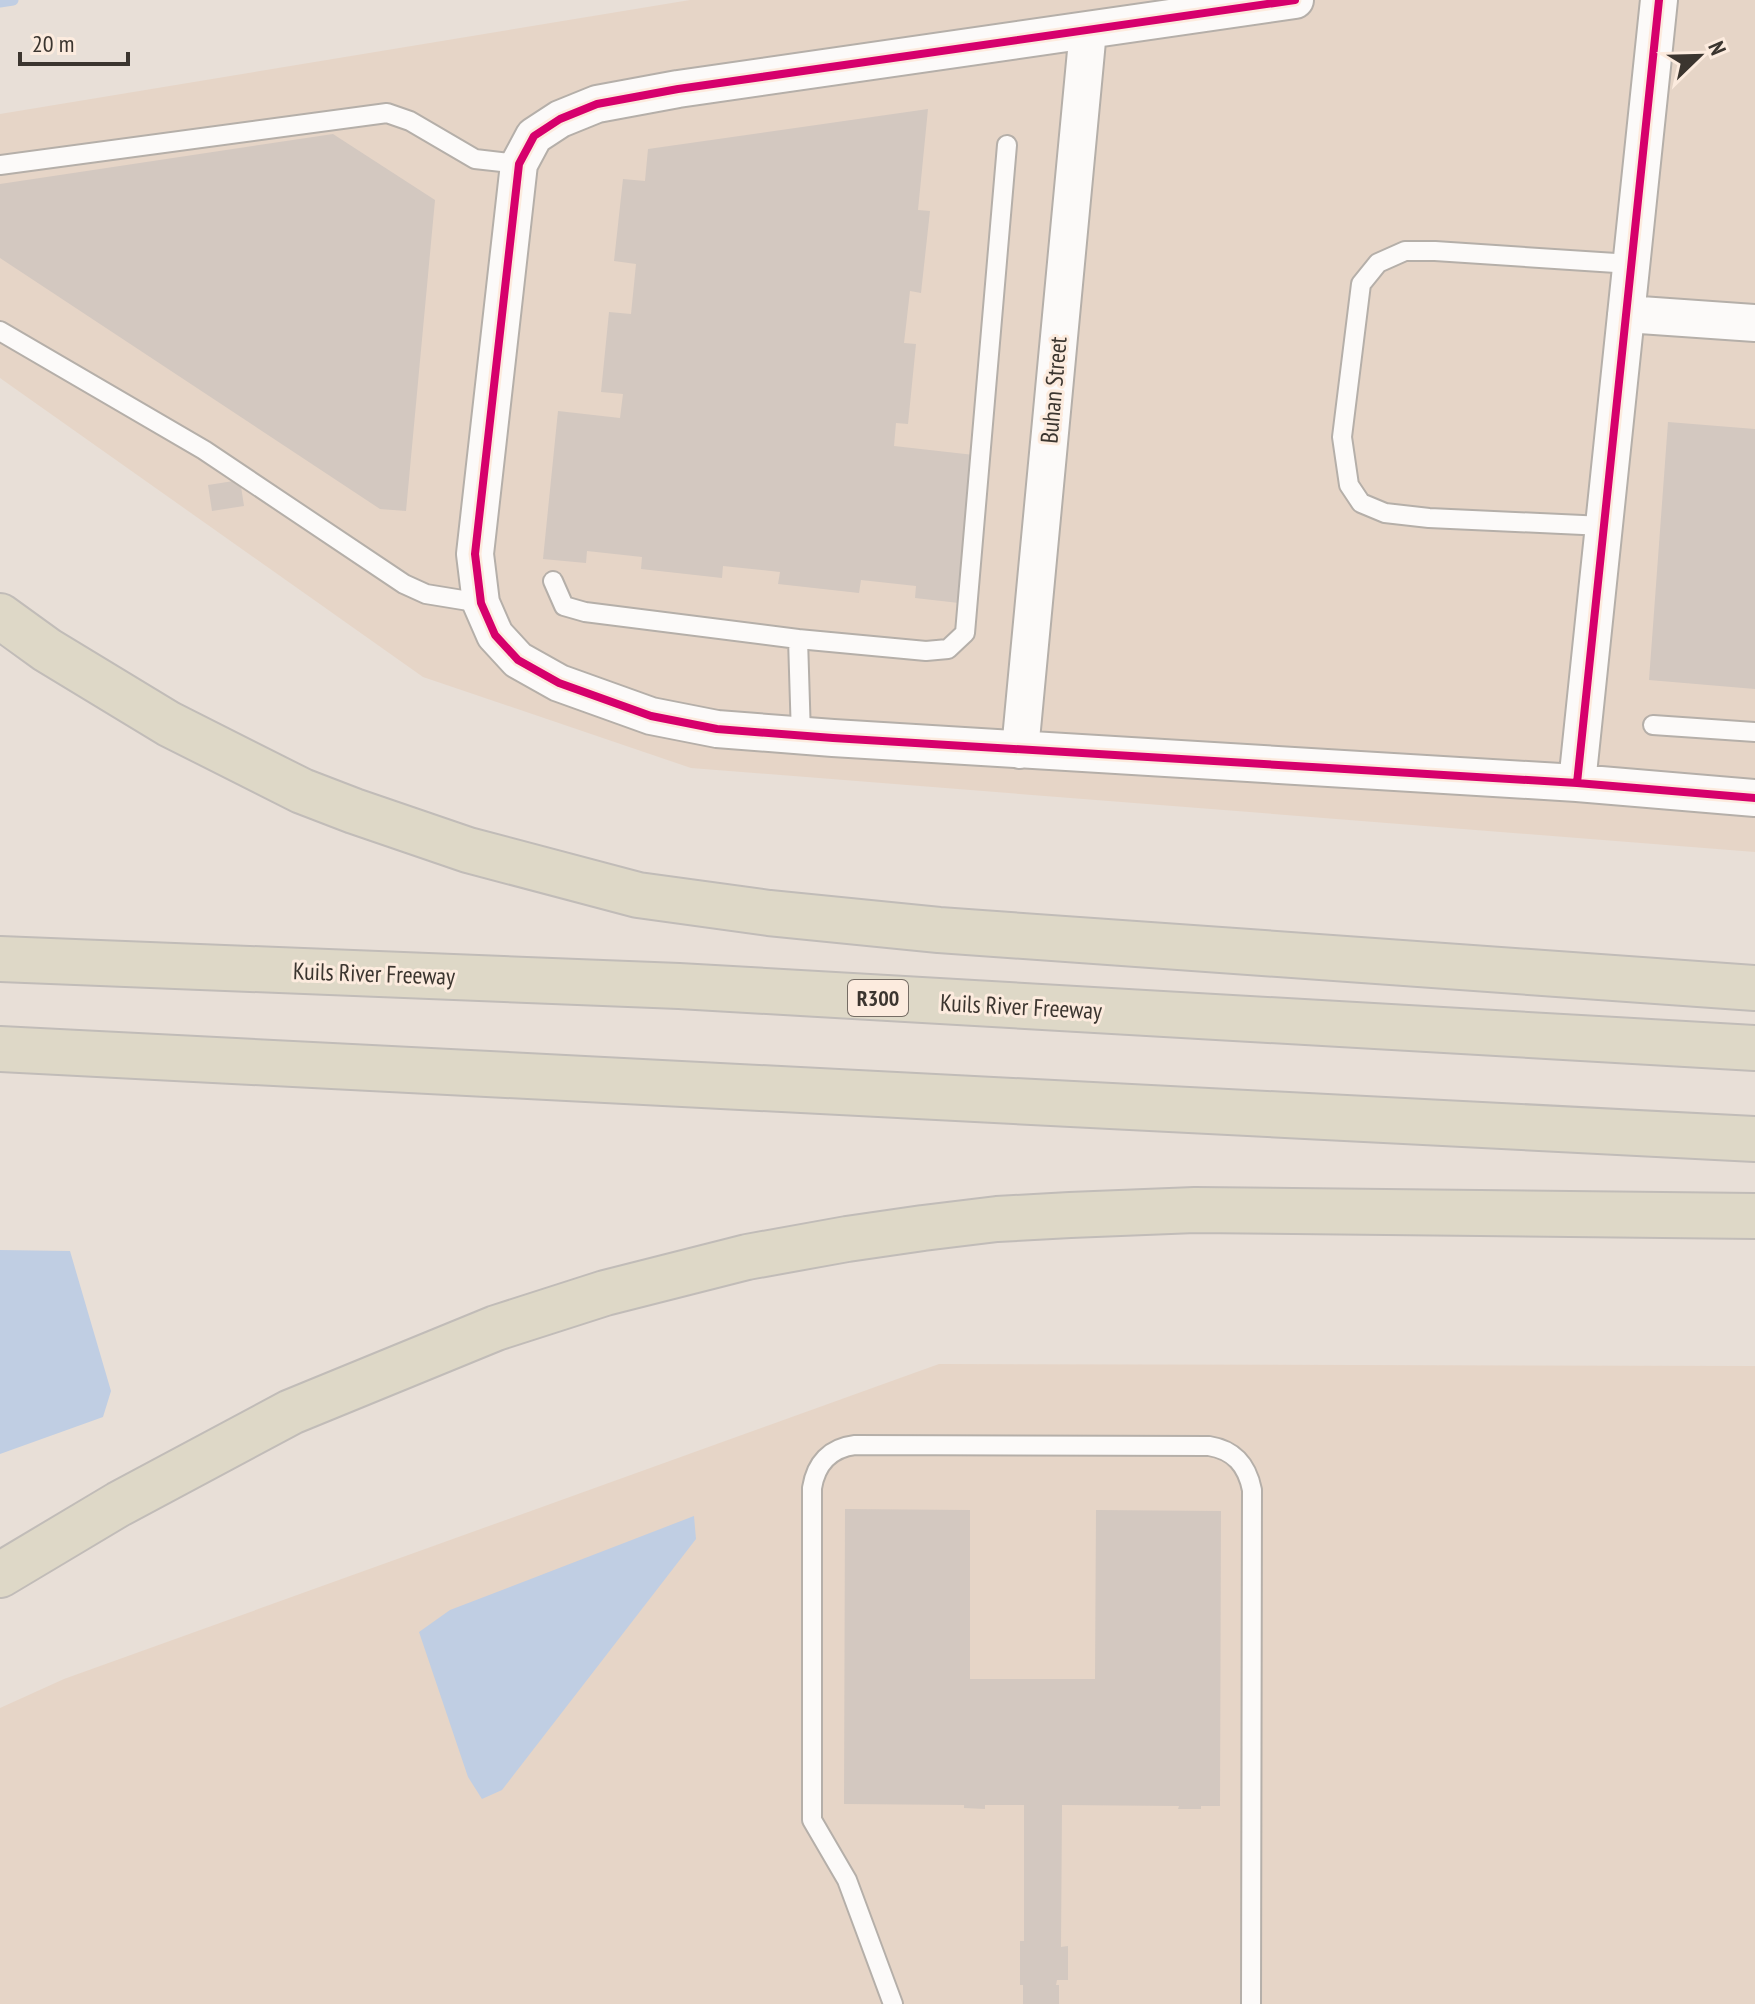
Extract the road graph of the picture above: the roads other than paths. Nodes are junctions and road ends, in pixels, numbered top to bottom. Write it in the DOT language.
graph roads {
  1 [pos="1295,0"];
  2 [pos="1659,0"];
  3 [pos="1088,30"];
  4 [pos="1007,145"];
  5 [pos="519,164"];
  6 [pos="0,165"];
  7 [pos="1631,264"];
  8 [pos="1626,314"];
  9 [pos="1755,323"];
  10 [pos="0,331"];
  11 [pos="1604,526"];
  12 [pos="553,581"];
  13 [pos="481,603"];
  14 [pos="0,616"];
  15 [pos="798,639"];
  16 [pos="1653,725"];
  17 [pos="1755,732"];
  18 [pos="801,736"];
  19 [pos="1020,750"];
  20 [pos="1577,783"];
  21 [pos="1755,798"];
  22 [pos="0,959"];
  23 [pos="1755,988"];
  24 [pos="1755,1048"];
  25 [pos="0,1049"];
  26 [pos="1755,1139"];
  27 [pos="1755,1216"];
  28 [pos="0,1575"];
  29 [pos="893,2004"];
  30 [pos="1251,2004"];
  1 -- 3 [label="street"];
  2 -- 7 [label="street"];
  3 -- 5 [label="street"];
  3 -- 19 [label="street, Buhan Street"];
  4 -- 15 [label="lane"];
  5 -- 6 [label="lane"];
  5 -- 13 [label="street"];
  7 -- 8 [label="street"];
  7 -- 11 [label="lane"];
  8 -- 9 [label="street"];
  8 -- 11 [label="street"];
  10 -- 13 [label="lane"];
  11 -- 20 [label="street"];
  12 -- 15 [label="lane"];
  13 -- 18 [label="street"];
  14 -- 23 [label="highway"];
  15 -- 18 [label="lane"];
  16 -- 17 [label="lane"];
  18 -- 19 [label="street"];
  19 -- 20 [label="street"];
  20 -- 21 [label="street"];
  22 -- 24 [label="highway, Kuils River Freeway / R300"];
  25 -- 26 [label="highway"];
  27 -- 28 [label="highway"];
  29 -- 30 [label="lane"];
}
